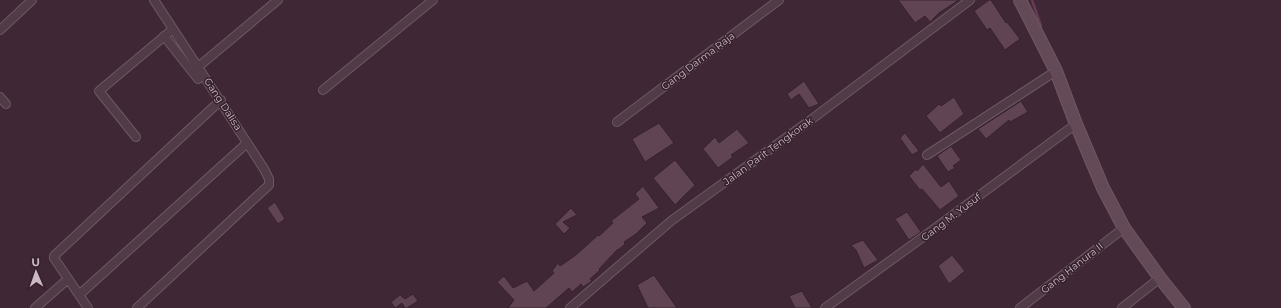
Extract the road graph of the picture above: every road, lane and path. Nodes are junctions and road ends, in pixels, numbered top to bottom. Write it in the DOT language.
graph roads {
  1 [pos="32,0"];
  2 [pos="154,0"];
  3 [pos="278,0"];
  4 [pos="433,0"];
  5 [pos="779,0"];
  6 [pos="970,0"];
  7 [pos="1020,0"];
  8 [pos="173,29"];
  9 [pos="0,30"];
  10 [pos="164,36"];
  11 [pos="198,67"];
  12 [pos="1056,71"];
  13 [pos="198,79"];
  14 [pos="323,90"];
  15 [pos="220,100"];
  16 [pos="617,122"];
  17 [pos="1076,124"];
  18 [pos="136,137"];
  19 [pos="247,142"];
  20 [pos="927,155"];
  21 [pos="1124,228"];
  22 [pos="1160,278"];
  23 [pos="68,279"];
  24 [pos="79,295"];
  25 [pos="35,308"];
  26 [pos="88,308"];
  27 [pos="137,308"];
  28 [pos="570,308"];
  29 [pos="825,308"];
  30 [pos="1020,308"];
  31 [pos="1122,308"];
  32 [pos="1184,308"];
  1 -- 9 [label="street"];
  2 -- 8 [label="street"];
  3 -- 11 [label="street, Gang Dalisa"];
  4 -- 14 [label="street"];
  5 -- 16 [label="street, Gang Darma Raja"];
  6 -- 28 [label="street, Jalan Parit Tengkorak"];
  7 -- 12 [label="main road"];
  8 -- 10 [label="street"];
  8 -- 11 [label="street"];
  10 -- 13 [label="street"];
  10 -- 18 [label="street"];
  11 -- 15 [label="street, Gang Dalisa"];
  12 -- 17 [label="main road"];
  12 -- 20 [label="street"];
  15 -- 19 [label="street, Gang Dalisa"];
  15 -- 23 [label="street"];
  17 -- 21 [label="main road"];
  17 -- 29 [label="street, Gang M. Yusuf"];
  19 -- 24 [label="street"];
  19 -- 27 [label="street, Gang Dalisa"];
  21 -- 22 [label="main road"];
  21 -- 30 [label="street, Gang Hanura II"];
  22 -- 31 [label="street"];
  22 -- 32 [label="main road"];
  23 -- 24 [label="street"];
  23 -- 25 [label="street"];
  24 -- 26 [label="street"];
}
